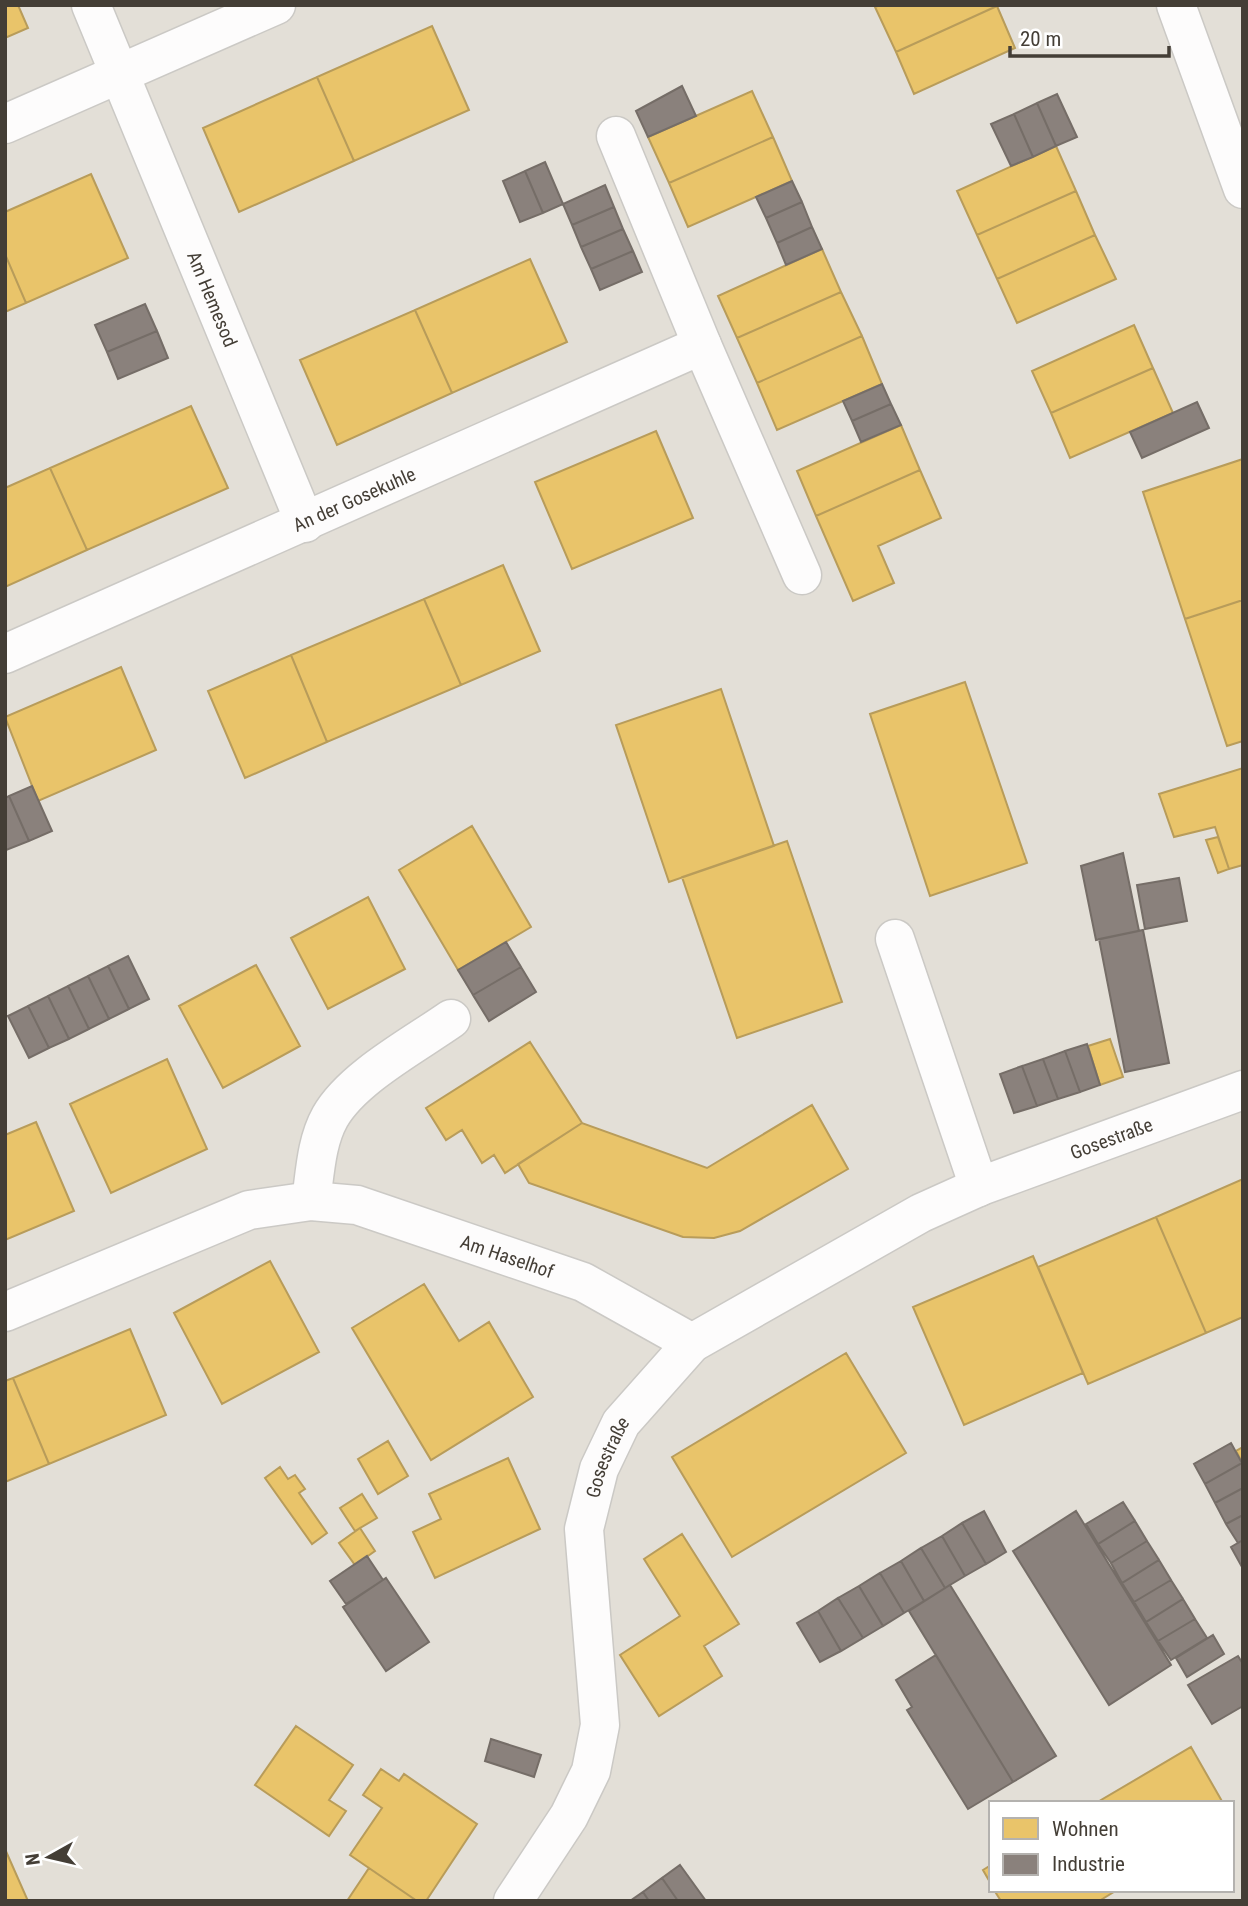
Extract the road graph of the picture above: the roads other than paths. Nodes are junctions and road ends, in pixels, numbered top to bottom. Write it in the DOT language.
graph roads {
  1 [pos="91,5"];
  2 [pos="276,5"];
  3 [pos="1177,5"];
  4 [pos="122,74"];
  5 [pos="5,124"];
  6 [pos="616,136"];
  7 [pos="1243,189"];
  8 [pos="702,345"];
  9 [pos="305,523"];
  10 [pos="802,575"];
  11 [pos="5,654"];
  12 [pos="895,939"];
  13 [pos="451,1020"];
  14 [pos="1243,1090"];
  15 [pos="979,1187"];
  16 [pos="312,1201"];
  17 [pos="5,1312"];
  18 [pos="692,1343"];
  19 [pos="513,1901"];
  1 -- 4 [label="street, Am Hemesod"];
  2 -- 4 [label="street"];
  3 -- 7 [label="street"];
  4 -- 5 [label="street"];
  4 -- 9 [label="street, Am Hemesod"];
  6 -- 8 [label="street"];
  8 -- 9 [label="street, An der Gosekuhle"];
  8 -- 10 [label="street"];
  9 -- 11 [label="street, An der Gosekuhle"];
  12 -- 15 [label="street"];
  13 -- 16 [label="street"];
  14 -- 15 [label="street, Gosestraße"];
  15 -- 18 [label="street, Gosestraße"];
  16 -- 17 [label="street, Am Haselhof"];
  16 -- 18 [label="street, Am Haselhof"];
  18 -- 19 [label="street, Gosestraße"];
}
